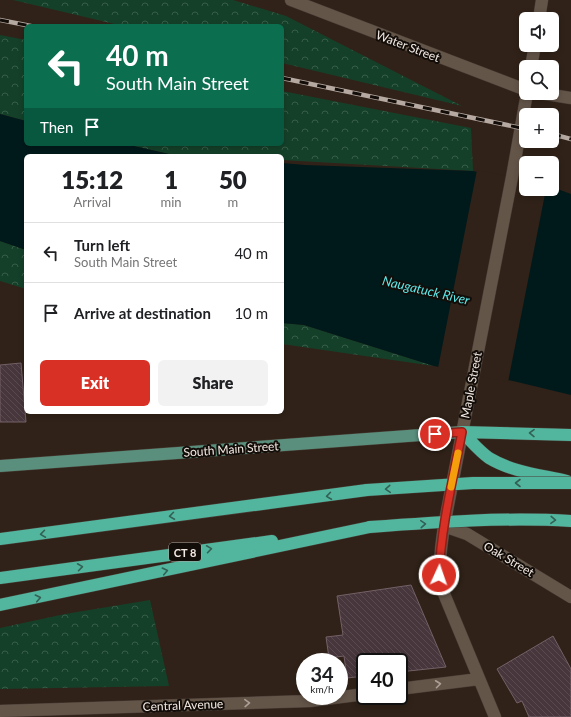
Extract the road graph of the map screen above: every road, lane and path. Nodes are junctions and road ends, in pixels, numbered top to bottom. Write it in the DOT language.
graph roads {
  1 [pos="290,0"];
  2 [pos="542,0"];
  3 [pos="540,12"];
  4 [pos="519,89"];
  5 [pos="559,96"];
  6 [pos="571,98"];
  7 [pos="525,100"];
  8 [pos="462,432"];
  9 [pos="571,435"];
  10 [pos="0,466"];
  11 [pos="571,482"];
  12 [pos="571,521"];
  13 [pos="444,526"];
  14 [pos="370,527"];
  15 [pos="0,539"];
  16 [pos="0,578"];
  17 [pos="571,597"];
  18 [pos="0,605"];
  19 [pos="479,679"];
  20 [pos="408,688"];
  21 [pos="356,695"];
  22 [pos="0,711"];
  23 [pos="495,717"];
  1 -- 4 [label="street, Water Street"];
  2 -- 3 [label="street"];
  5 -- 6 [label="street"];
  7 -- 8 [label="street, Maple Street"];
  9 -- 8 [label="highway, one-way"];
  8 -- 10 [label="main road, South Main Street"];
  8 -- 11 [label="highway"];
  8 -- 13 [label="street, Maple Street"];
  11 -- 15 [label="highway, one-way, bridge"];
  14 -- 12 [label="highway, CT 8, one-way, bridge"];
  13 -- 17 [label="street, Oak Street"];
  13 -- 19 [label="street, Maple Street"];
  16 -- 14 [label="highway, CT 8, one-way"];
  18 -- 14 [label="highway, one-way"];
  20 -- 19 [label="street, one-way"];
  19 -- 23 [label="street, Maple Street"];
  22 -- 21 [label="street, Central Avenue, one-way"];
}
